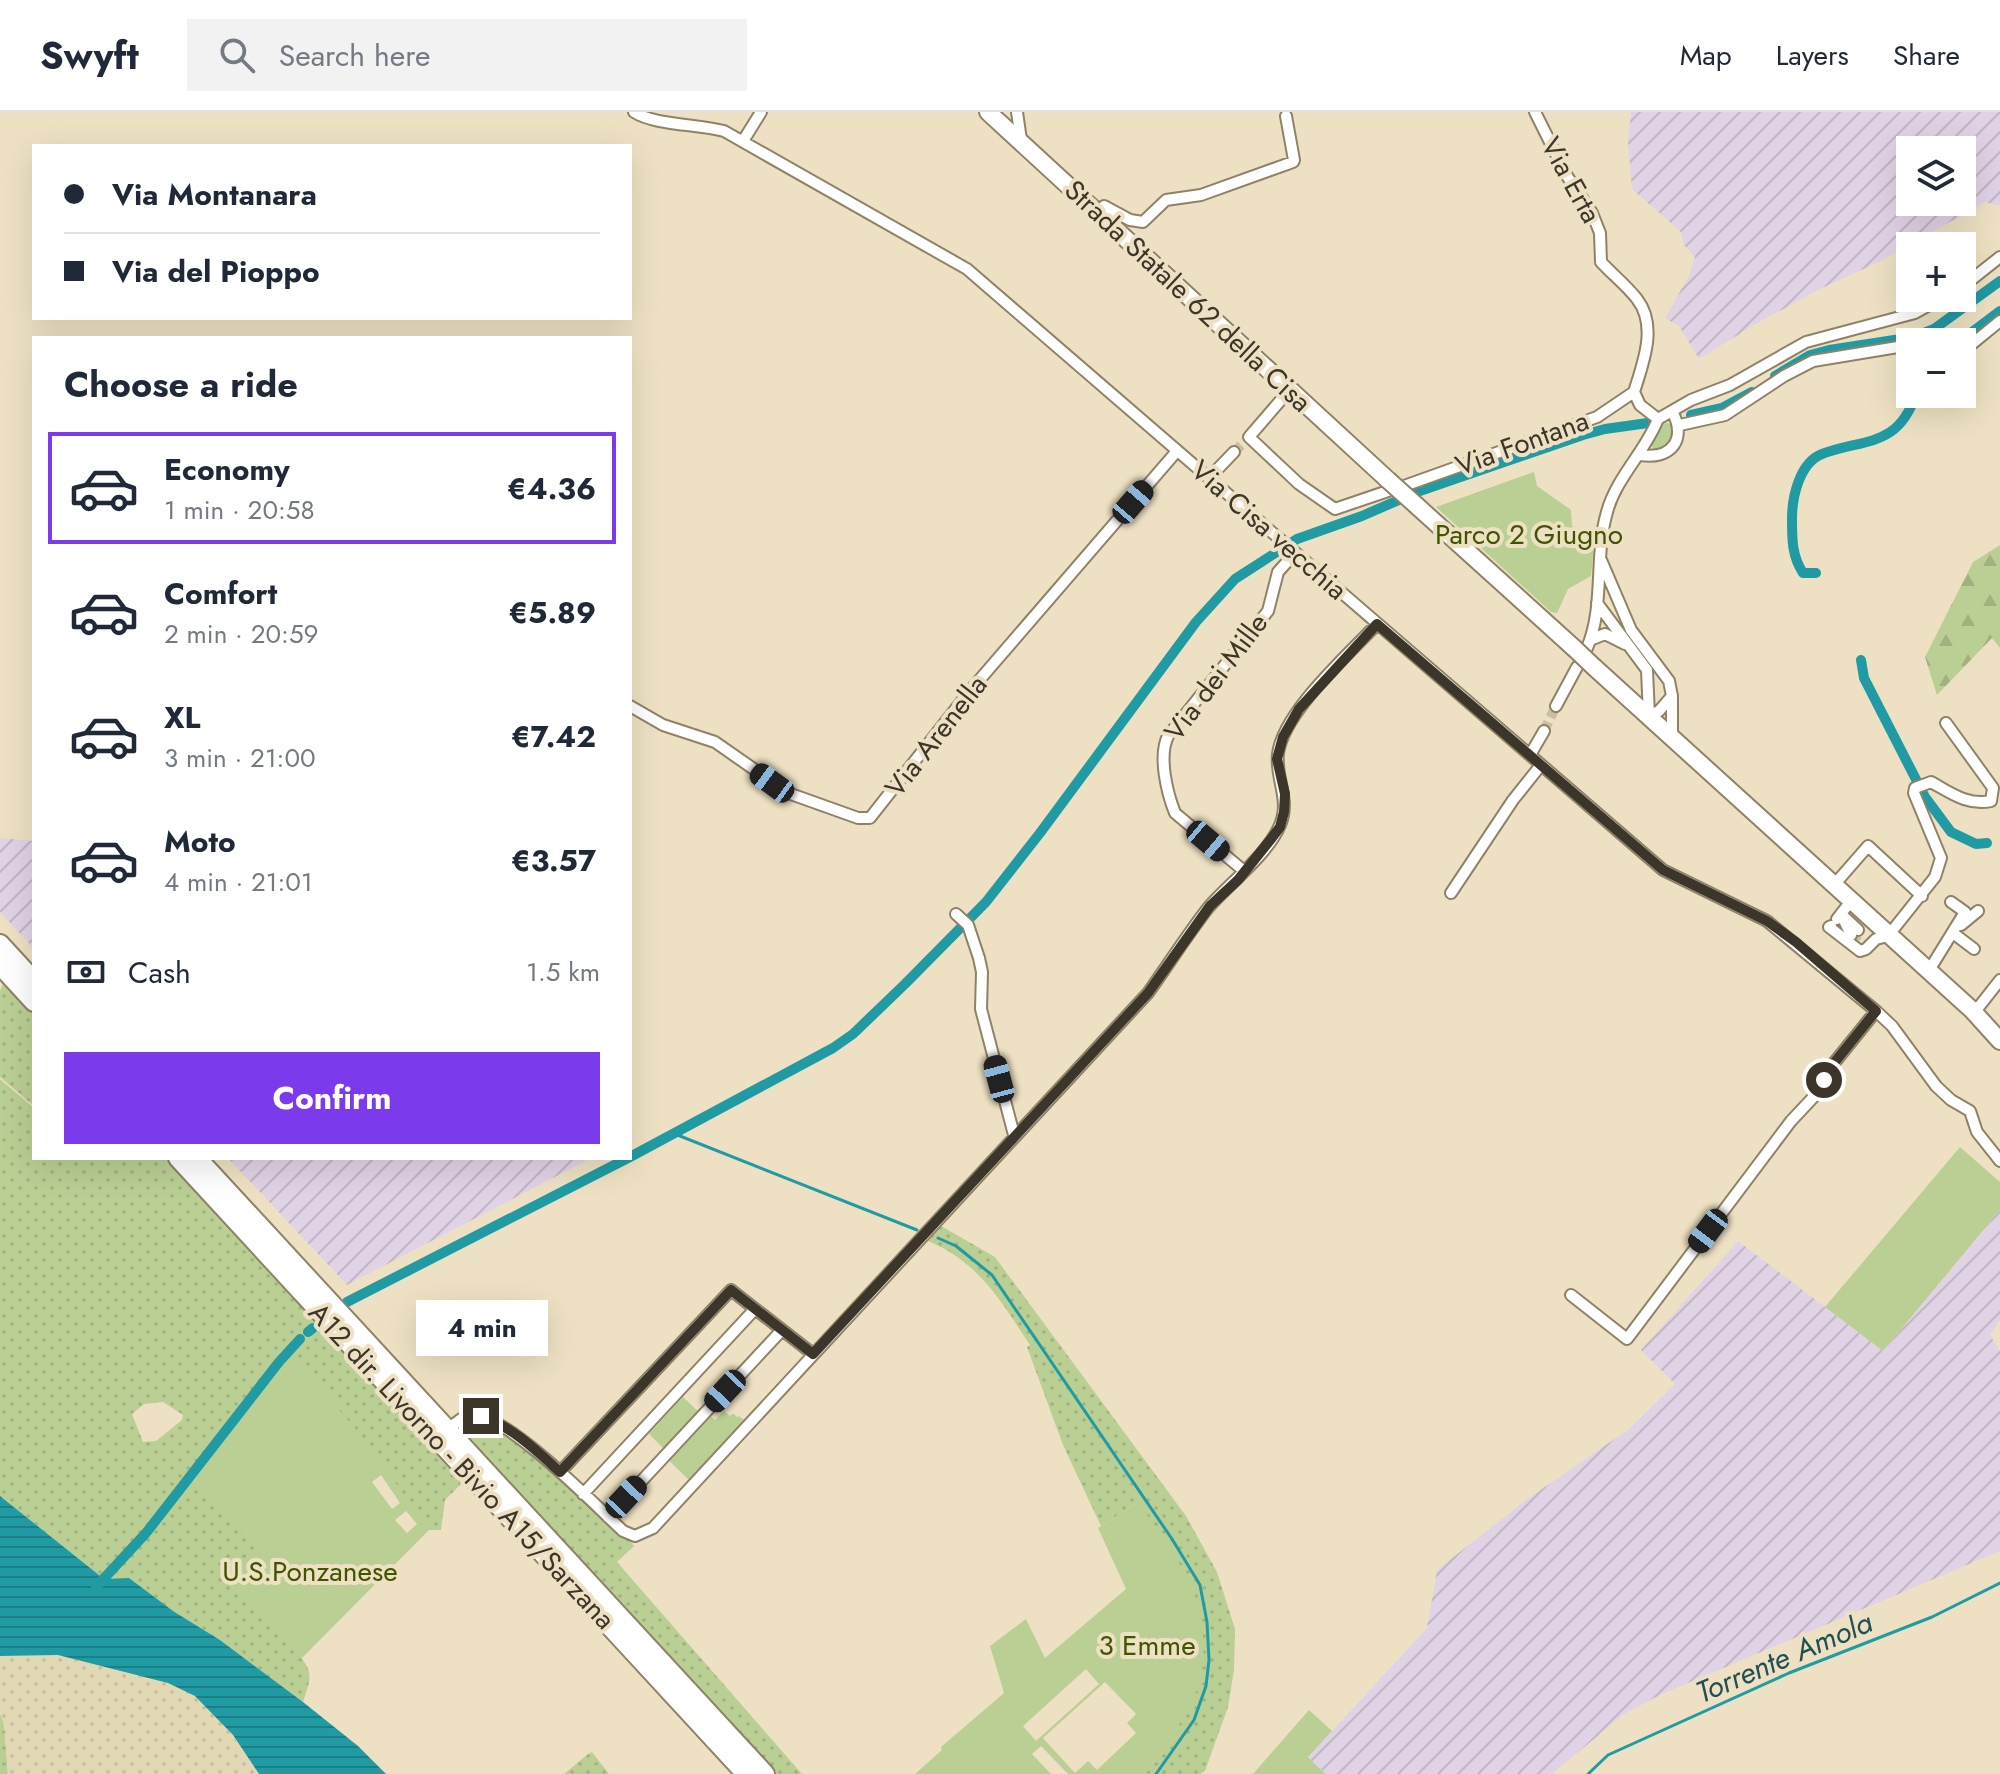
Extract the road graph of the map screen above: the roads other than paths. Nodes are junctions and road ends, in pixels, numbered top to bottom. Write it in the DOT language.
graph roads {
  1 [pos="634,112"];
  2 [pos="761,112"];
  3 [pos="988,112"];
  4 [pos="1017,112"];
  5 [pos="1535,112"];
  6 [pos="1286,116"];
  7 [pos="743,141"];
  8 [pos="1022,142"];
  9 [pos="1099,214"];
  10 [pos="2000,257"];
  11 [pos="1976,276"];
  12 [pos="1917,312"];
  13 [pos="2000,321"];
  14 [pos="1976,341"];
  15 [pos="1896,347"];
  16 [pos="1634,392"];
  17 [pos="1280,401"];
  18 [pos="1672,411"];
  19 [pos="1658,419"];
  20 [pos="1680,425"];
  21 [pos="1177,451"];
  22 [pos="1234,452"];
  23 [pos="1640,455"];
  24 [pos="1209,478"];
  25 [pos="1394,486"];
  26 [pos="1292,550"];
  27 [pos="1600,558"];
  28 [pos="1619,602"];
  29 [pos="1597,603"];
  30 [pos="1377,624"];
  31 [pos="1584,645"];
  32 [pos="1630,647"];
  33 [pos="1586,667"];
  34 [pos="1648,687"];
  35 [pos="1626,696"];
  36 [pos="1672,696"];
  37 [pos="1556,706"];
  38 [pos="632,707"];
  39 [pos="1649,716"];
  40 [pos="1946,723"];
  41 [pos="1544,731"];
  42 [pos="1672,738"];
  43 [pos="1530,755"];
  44 [pos="1541,765"];
  45 [pos="1244,871"];
  46 [pos="1834,885"];
  47 [pos="1451,893"];
  48 [pos="1922,896"];
  49 [pos="1951,902"];
  50 [pos="1978,911"];
  51 [pos="1841,915"];
  52 [pos="962,919"];
  53 [pos="1954,930"];
  54 [pos="1864,941"];
  55 [pos="0,944"];
  56 [pos="1974,949"];
  57 [pos="0,965"];
  58 [pos="1928,972"];
  59 [pos="32,979"];
  60 [pos="2000,980"];
  61 [pos="32,1000"];
  62 [pos="1876,1011"];
  63 [pos="1974,1013"];
  64 [pos="2000,1041"];
  65 [pos="1014,1135"];
  66 [pos="180,1160"];
  67 [pos="199,1160"];
  68 [pos="2000,1161"];
  69 [pos="1571,1295"];
  70 [pos="755,1309"];
  71 [pos="782,1330"];
  72 [pos="813,1354"];
  73 [pos="450,1428"];
  74 [pos="560,1472"];
  75 [pos="583,1494"];
  76 [pos="608,1517"];
  77 [pos="746,1774"];
  78 [pos="765,1774"];
  1 -- 7 [label="street, Via Cisa vecchia"];
  2 -- 7 [label="street"];
  3 -- 8 [label="main road, Strada Statale 62 della Cisa"];
  4 -- 8 [label="street"];
  5 -- 16 [label="street, Via Erta"];
  6 -- 9 [label="street"];
  7 -- 21 [label="street, Via Cisa vecchia"];
  8 -- 9 [label="main road, Strada Statale 62 della Cisa"];
  9 -- 25 [label="main road, Strada Statale 62 della Cisa"];
  10 -- 11 [label="street"];
  12 -- 18 [label="street"];
  13 -- 14 [label="street"];
  15 -- 20 [label="street"];
  16 -- 19 [label="street"];
  16 -- 25 [label="street, Via Fontana"];
  17 -- 25 [label="street, Via Fontana"];
  18 -- 19 [label="street"];
  18 -- 20 [label="street"];
  19 -- 23 [label="street"];
  20 -- 23 [label="street"];
  21 -- 24 [label="street, Via Cisa vecchia"];
  21 -- 38 [label="street, Via Arenella"];
  22 -- 24 [label="street"];
  23 -- 27 [label="street"];
  24 -- 26 [label="street, Via Cisa vecchia"];
  25 -- 31 [label="main road, Strada Statale 62 della Cisa, bridge"];
  26 -- 30 [label="street, Via Cisa vecchia"];
  26 -- 45 [label="street, Via dei Mille"];
  27 -- 28 [label="street"];
  27 -- 29 [label="street"];
  28 -- 29 [label="street"];
  28 -- 36 [label="street"];
  29 -- 31 [label="street"];
  29 -- 32 [label="street"];
  30 -- 43 [label="street, Via Cisa vecchia"];
  30 -- 45 [label="street"];
  31 -- 32 [label="street"];
  31 -- 33 [label="main road, bridge"];
  32 -- 34 [label="street"];
  33 -- 35 [label="main road"];
  33 -- 37 [label="street"];
  34 -- 35 [label="street"];
  34 -- 39 [label="street"];
  35 -- 39 [label="main road"];
  36 -- 39 [label="street"];
  36 -- 42 [label="street"];
  39 -- 42 [label="main road"];
  40 -- 48 [label="street"];
  41 -- 43 [label="street"];
  42 -- 46 [label="main road"];
  43 -- 44 [label="street, Via Cisa vecchia"];
  44 -- 47 [label="street"];
  44 -- 62 [label="street, Via Cisa vecchia"];
  45 -- 65 [label="street"];
  46 -- 48 [label="street"];
  46 -- 51 [label="main road"];
  48 -- 54 [label="street"];
  49 -- 53 [label="street"];
  50 -- 53 [label="street"];
  51 -- 54 [label="main road"];
  51 -- 54 [label="street"];
  51 -- 54 [label="street"];
  52 -- 65 [label="street"];
  53 -- 56 [label="street"];
  53 -- 58 [label="street"];
  54 -- 58 [label="main road"];
  55 -- 59 [label="highway"];
  57 -- 61 [label="highway"];
  58 -- 63 [label="main road"];
  60 -- 63 [label="street"];
  62 -- 68 [label="street, Via Cisa vecchia"];
  62 -- 69 [label="street"];
  63 -- 64 [label="main road"];
  65 -- 72 [label="street"];
  66 -- 77 [label="highway, A12 dir. Livorno - Bivio A15/Sarzana"];
  67 -- 78 [label="highway"];
  70 -- 71 [label="street"];
  70 -- 74 [label="street"];
  70 -- 75 [label="street"];
  71 -- 72 [label="street"];
  71 -- 76 [label="street"];
  72 -- 76 [label="street"];
  73 -- 74 [label="street"];
  74 -- 75 [label="street"];
  75 -- 76 [label="street"];
}
